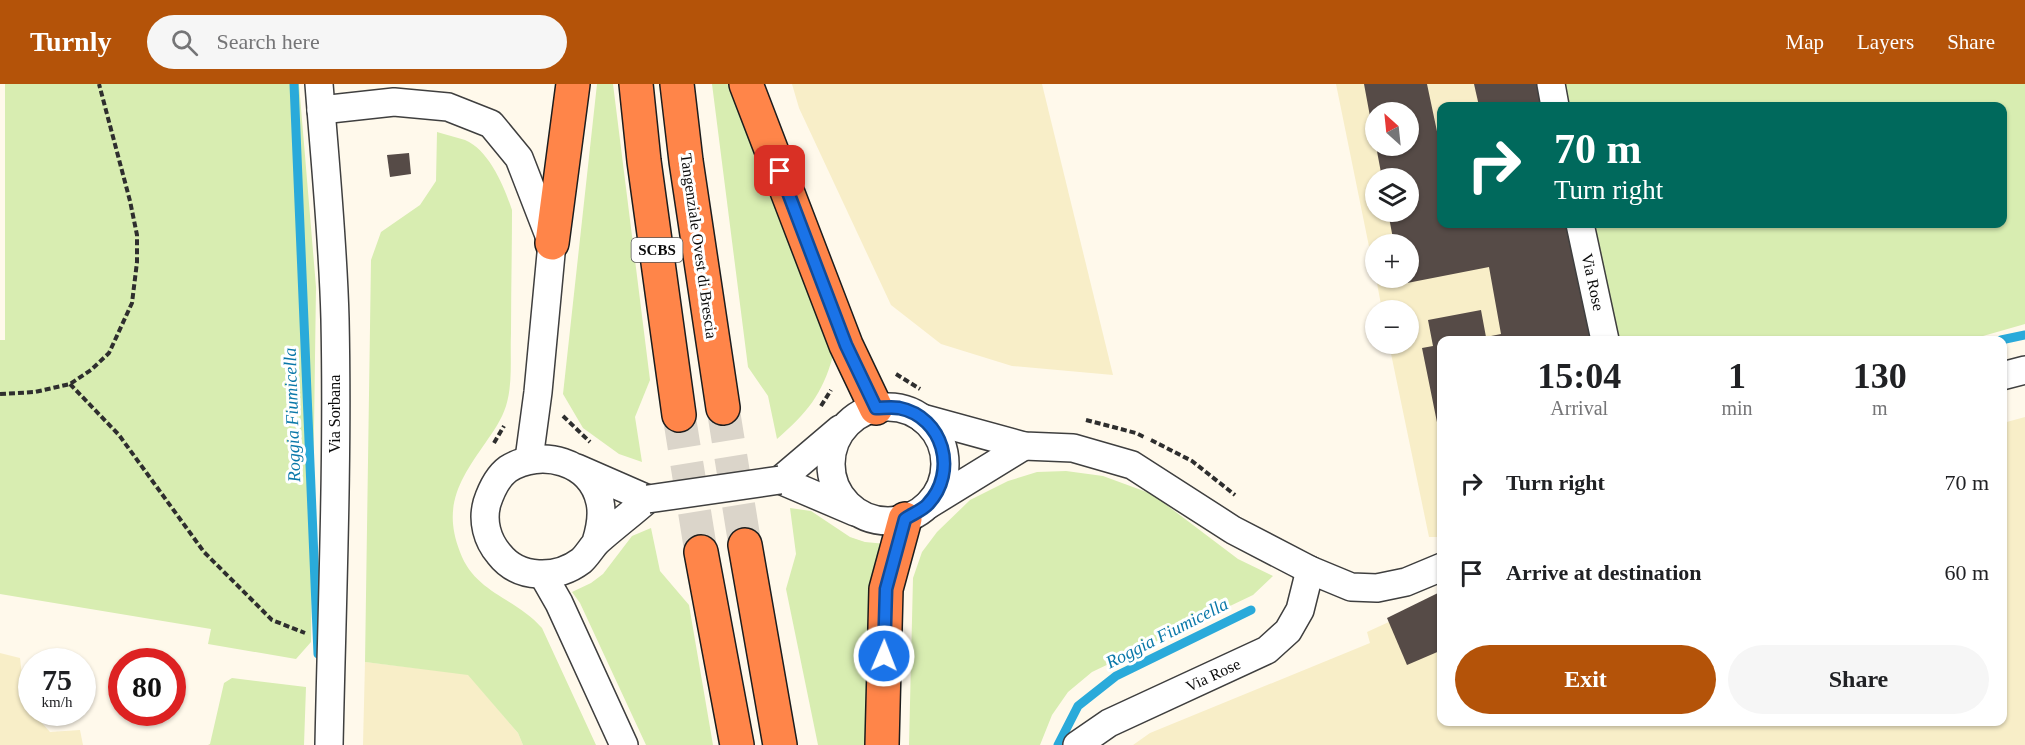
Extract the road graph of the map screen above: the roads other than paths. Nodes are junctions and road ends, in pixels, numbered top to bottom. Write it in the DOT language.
graph roads {
  1 [pos="573,84"];
  2 [pos="636,84"];
  3 [pos="677,84"];
  4 [pos="746,84"];
  5 [pos="1551,84"];
  6 [pos="320,97"];
  7 [pos="1554,102"];
  8 [pos="1581,228"];
  9 [pos="552,243"];
  10 [pos="1604,336"];
  11 [pos="2025,370"];
  12 [pos="2007,375"];
  13 [pos="723,408"];
  14 [pos="863,414"];
  15 [pos="680,415"];
  16 [pos="922,418"];
  17 [pos="1024,446"];
  18 [pos="529,459"];
  19 [pos="577,468"];
  20 [pos="780,480"];
  21 [pos="648,499"];
  22 [pos="856,512"];
  23 [pos="916,512"];
  24 [pos="596,542"];
  25 [pos="745,545"];
  26 [pos="701,552"];
  27 [pos="1437,569"];
  28 [pos="1310,570"];
  29 [pos="543,575"];
  30 [pos="329,745"];
  31 [pos="624,745"];
  32 [pos="737,745"];
  33 [pos="780,745"];
  34 [pos="882,745"];
  35 [pos="1077,745"];
  1 -- 9 [label="highway"];
  2 -- 15 [label="highway, SCBS"];
  3 -- 13 [label="highway, Tangenziale Ovest di Brescia / SCBS"];
  4 -- 14 [label="highway"];
  5 -- 7 [label="street"];
  6 -- 9 [label="street"];
  6 -- 30 [label="street, Via Sorbana"];
  8 -- 10 [label="street, Via Rose"];
  9 -- 18 [label="street"];
  11 -- 12 [label="street"];
  14 -- 16 [label="street"];
  14 -- 20 [label="street"];
  14 -- 22 [label="street"];
  16 -- 17 [label="street"];
  16 -- 23 [label="street"];
  17 -- 23 [label="street"];
  17 -- 28 [label="street"];
  18 -- 19 [label="street"];
  18 -- 29 [label="street"];
  19 -- 21 [label="street"];
  19 -- 24 [label="street"];
  20 -- 21 [label="street, bridge"];
  20 -- 22 [label="street"];
  21 -- 24 [label="street"];
  22 -- 23 [label="street"];
  23 -- 34 [label="highway"];
  24 -- 29 [label="street"];
  25 -- 33 [label="highway"];
  26 -- 32 [label="highway"];
  27 -- 28 [label="street"];
  28 -- 35 [label="street, Via Rose"];
  29 -- 31 [label="street"];
}
